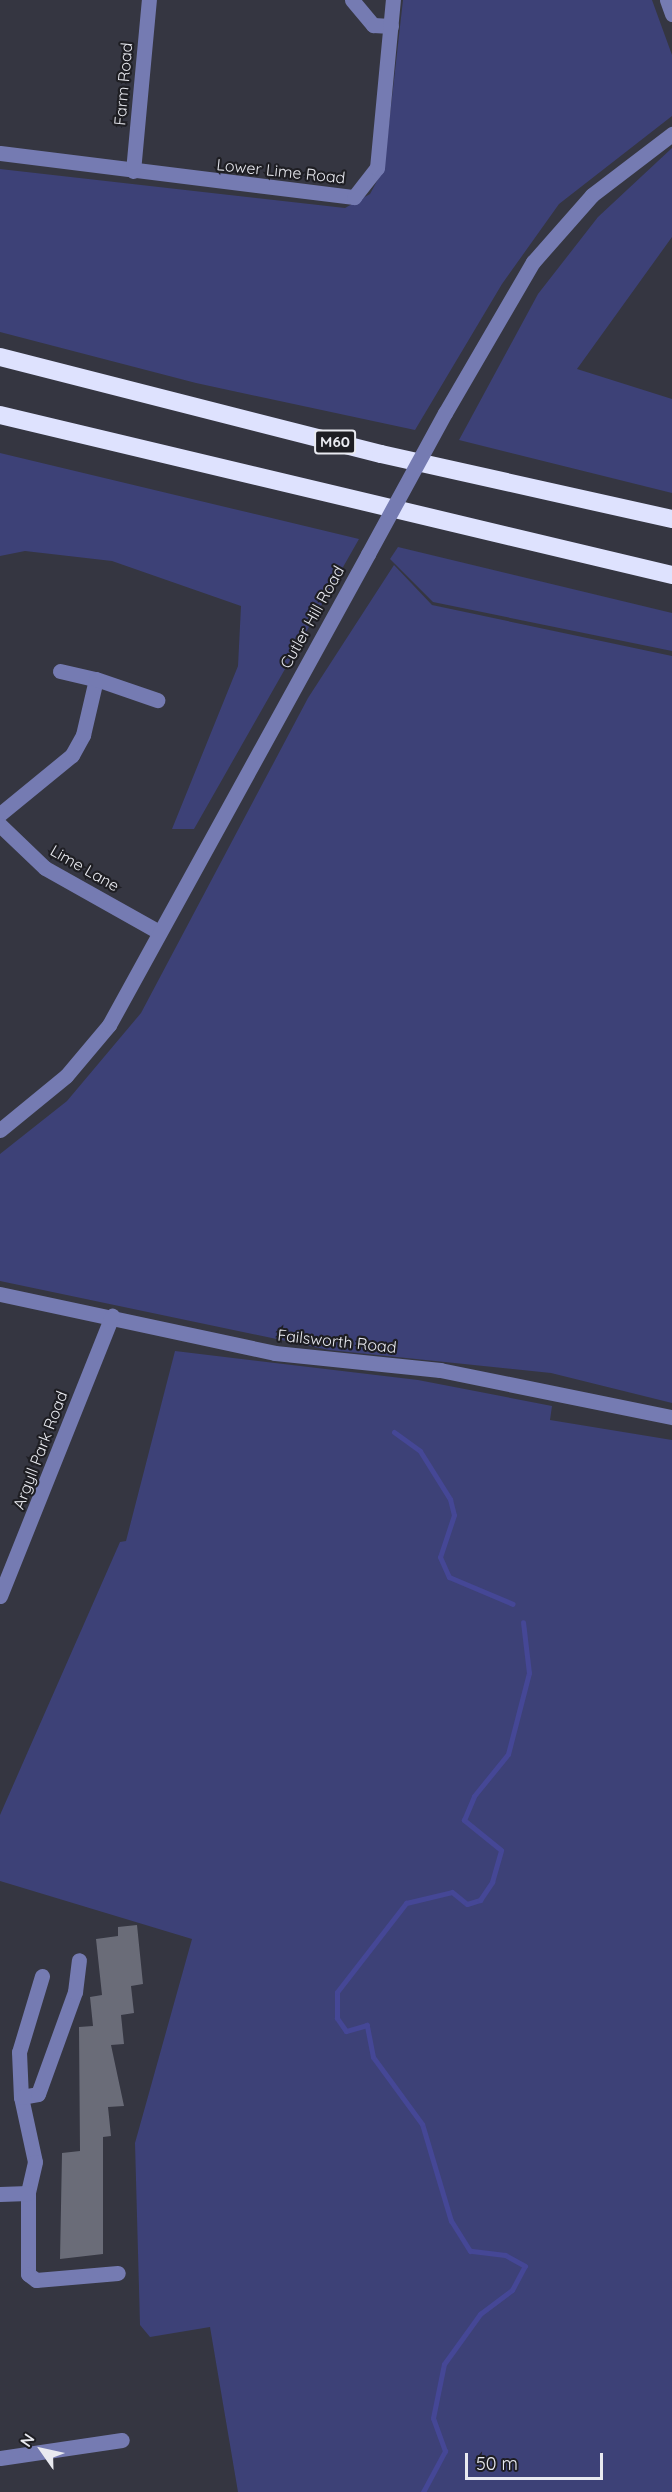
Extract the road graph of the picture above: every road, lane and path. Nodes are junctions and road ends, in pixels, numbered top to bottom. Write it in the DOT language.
graph roads {
  1 [pos="149,0"];
  2 [pos="352,0"];
  3 [pos="393,0"];
  4 [pos="667,0"];
  5 [pos="672,14"];
  6 [pos="391,26"];
  7 [pos="672,134"];
  8 [pos="0,153"];
  9 [pos="133,171"];
  10 [pos="0,357"];
  11 [pos="0,416"];
  12 [pos="672,519"];
  13 [pos="672,575"];
  14 [pos="60,671"];
  15 [pos="96,679"];
  16 [pos="157,700"];
  17 [pos="0,814"];
  18 [pos="0,825"];
  19 [pos="159,932"];
  20 [pos="0,1130"];
  21 [pos="0,1294"];
  22 [pos="112,1316"];
  23 [pos="672,1417"];
  24 [pos="0,1596"];
  25 [pos="80,1960"];
  26 [pos="42,1976"];
  27 [pos="21,2097"];
  28 [pos="28,2193"];
  29 [pos="0,2194"];
  30 [pos="118,2273"];
  31 [pos="122,2440"];
  32 [pos="0,2458"];
  1 -- 9 [label="street, Farm Road"];
  2 -- 6 [label="street"];
  3 -- 6 [label="street, Lower Lime Road"];
  4 -- 5 [label="street"];
  6 -- 9 [label="street, Lower Lime Road"];
  7 -- 19 [label="street, Cutler Hill Road, bridge"];
  8 -- 9 [label="street, Lower Lime Road"];
  10 -- 12 [label="highway, M60"];
  11 -- 13 [label="highway"];
  14 -- 15 [label="street"];
  15 -- 16 [label="street"];
  15 -- 17 [label="street"];
  18 -- 19 [label="street, Lime Lane"];
  19 -- 20 [label="street, Cutler Hill Road"];
  21 -- 22 [label="street, Failsworth Road"];
  22 -- 23 [label="street, Failsworth Road"];
  22 -- 24 [label="street, Argyll Park Road"];
  25 -- 27 [label="street"];
  26 -- 27 [label="street"];
  27 -- 28 [label="street"];
  28 -- 29 [label="street"];
  28 -- 30 [label="street"];
  31 -- 32 [label="street"];
}
